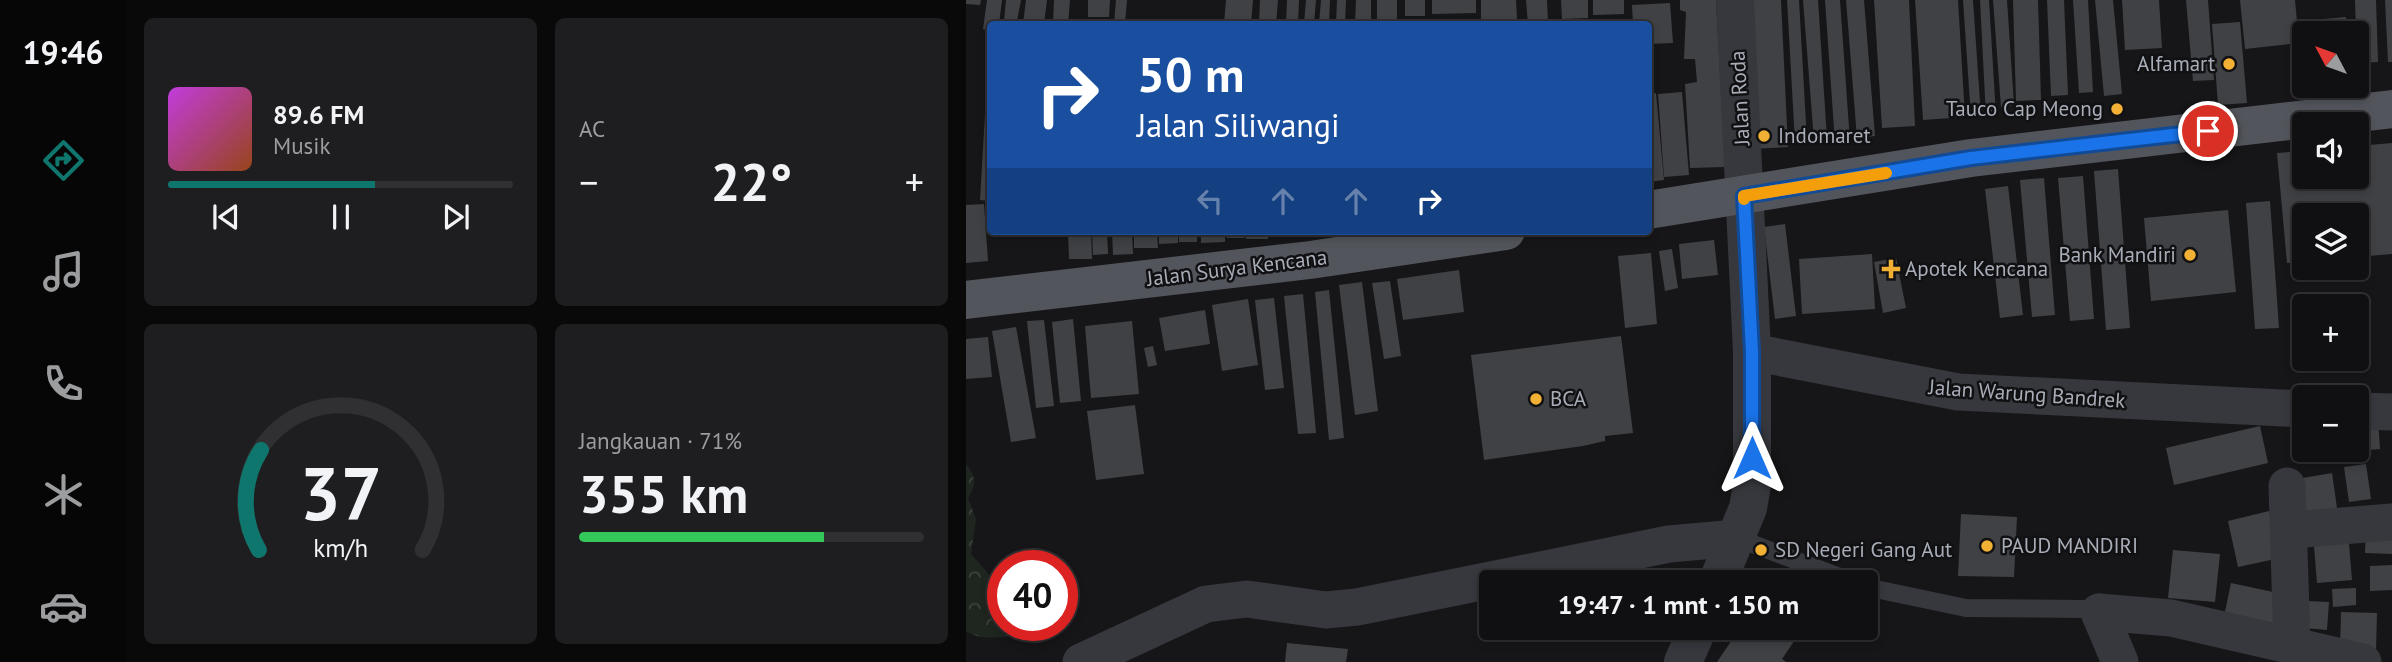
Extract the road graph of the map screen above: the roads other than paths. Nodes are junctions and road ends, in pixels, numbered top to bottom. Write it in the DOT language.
graph roads {
  1 [pos="1735,0"];
  2 [pos="2392,109"];
  3 [pos="1744,196"];
  4 [pos="1652,209"];
  5 [pos="1479,235"];
  6 [pos="966,300"];
  7 [pos="1752,352"];
  8 [pos="2292,408"];
  9 [pos="2369,411"];
  10 [pos="2392,412"];
  11 [pos="2287,486"];
  12 [pos="2392,522"];
  13 [pos="2291,530"];
  14 [pos="1737,538"];
  15 [pos="1723,570"];
  16 [pos="1821,570"];
  17 [pos="1878,590"];
  18 [pos="2099,612"];
  19 [pos="1693,640"];
  20 [pos="2292,645"];
  21 [pos="1081,662"];
  22 [pos="1683,662"];
  23 [pos="2120,662"];
  24 [pos="2363,662"];
  1 -- 3 [label="street, Jalan Roda"];
  2 -- 3 [label="main road"];
  3 -- 4 [label="main road"];
  3 -- 7 [label="street, Jalan Roda"];
  5 -- 6 [label="main road, Jalan Surya Kencana"];
  7 -- 8 [label="street, Jalan Warung Bandrek"];
  7 -- 14 [label="street, Jalan Roda"];
  9 -- 10 [label="street"];
  11 -- 13 [label="street"];
  12 -- 13 [label="street"];
  13 -- 20 [label="street"];
  14 -- 15 [label="street, Jalan Roda"];
  14 -- 16 [label="lane"];
  14 -- 21 [label="street"];
  17 -- 18 [label="lane"];
  18 -- 20 [label="street"];
  18 -- 23 [label="street"];
  19 -- 22 [label="street"];
  20 -- 24 [label="street"];
}
